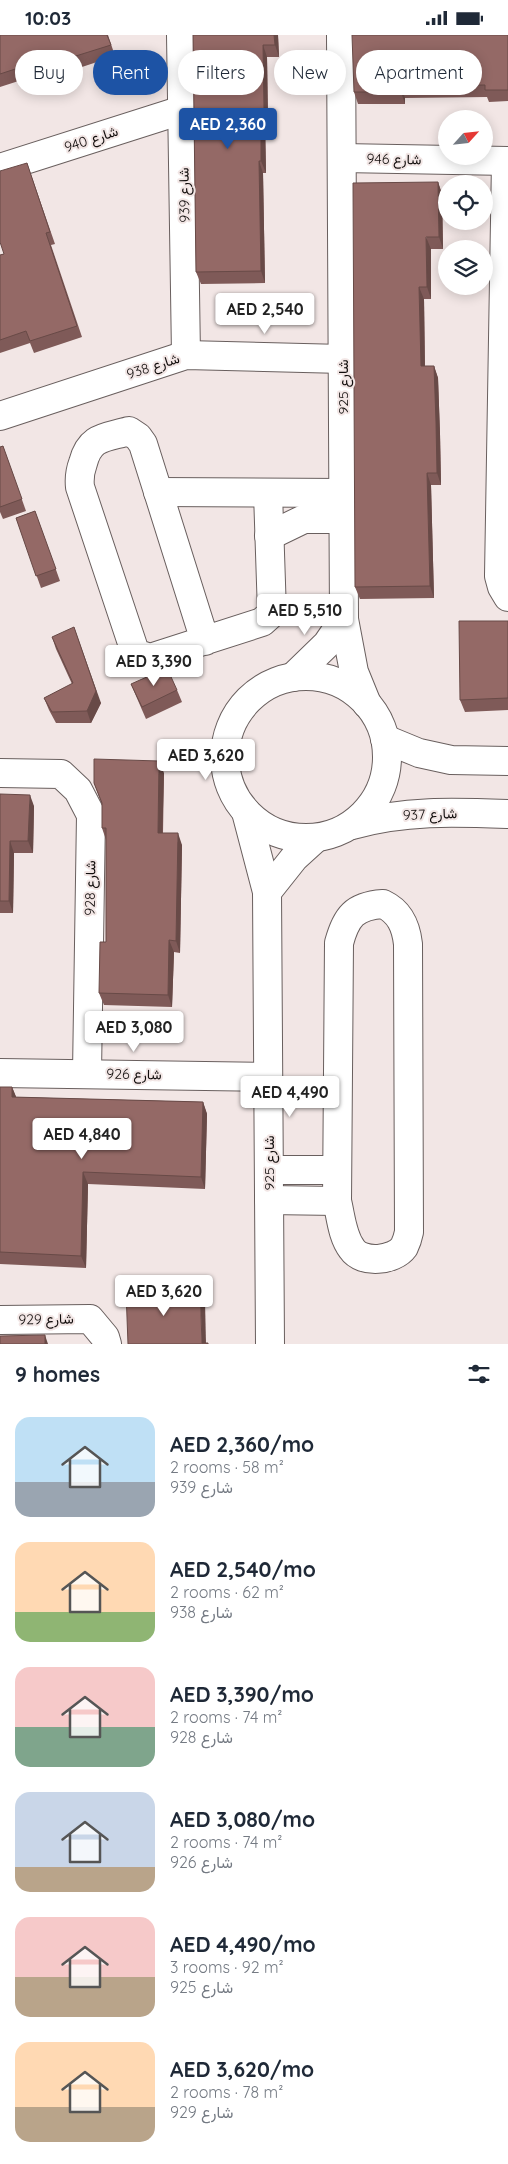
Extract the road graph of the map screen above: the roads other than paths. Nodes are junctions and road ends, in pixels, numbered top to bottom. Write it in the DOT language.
graph roads {
  1 [pos="182,35"];
  2 [pos="341,35"];
  3 [pos="182,110"];
  4 [pos="342,158"];
  5 [pos="507,161"];
  6 [pos="0,168"];
  7 [pos="186,355"];
  8 [pos="343,359"];
  9 [pos="0,416"];
  10 [pos="158,492"];
  11 [pos="268,493"];
  12 [pos="344,506"];
  13 [pos="269,536"];
  14 [pos="508,597"];
  15 [pos="344,619"];
  16 [pos="205,641"];
  17 [pos="292,677"];
  18 [pos="367,704"];
  19 [pos="385,739"];
  20 [pos="508,761"];
  21 [pos="0,773"];
  22 [pos="246,812"];
  23 [pos="508,814"];
  24 [pos="352,825"];
  25 [pos="316,838"];
  26 [pos="267,893"];
  27 [pos="0,1073"];
  28 [pos="87,1073"];
  29 [pos="268,1077"];
  30 [pos="269,1170"];
  31 [pos="337,1171"];
  32 [pos="269,1200"];
  33 [pos="338,1201"];
  34 [pos="0,1320"];
  35 [pos="107,1344"];
  36 [pos="270,1344"];
  1 -- 3 [label="street, شارع 939"];
  2 -- 4 [label="street, شارع 925"];
  3 -- 6 [label="street, شارع 940"];
  3 -- 7 [label="street, شارع 939"];
  4 -- 5 [label="street, شارع 946"];
  4 -- 8 [label="street, شارع 925"];
  5 -- 14 [label="street, شارع 946"];
  7 -- 8 [label="street, شارع 938"];
  7 -- 9 [label="street, شارع 938"];
  8 -- 12 [label="street, شارع 925"];
  10 -- 11 [label="street"];
  10 -- 16 [label="street"];
  10 -- 16 [label="street"];
  11 -- 12 [label="street"];
  11 -- 13 [label="street"];
  12 -- 13 [label="street"];
  12 -- 15 [label="street, شارع 925"];
  13 -- 16 [label="street"];
  15 -- 17 [label="street"];
  15 -- 18 [label="street, شارع 925"];
  17 -- 18 [label="street"];
  17 -- 22 [label="street"];
  18 -- 19 [label="street"];
  19 -- 20 [label="street"];
  19 -- 24 [label="street"];
  21 -- 28 [label="street, شارع 928"];
  22 -- 25 [label="street"];
  22 -- 26 [label="street, شارع 925"];
  23 -- 24 [label="street, شارع 937"];
  24 -- 25 [label="street"];
  25 -- 26 [label="street"];
  26 -- 29 [label="street, شارع 925"];
  27 -- 28 [label="street, شارع 926"];
  28 -- 29 [label="street, شارع 926"];
  29 -- 30 [label="street, شارع 925"];
  30 -- 31 [label="street"];
  30 -- 32 [label="street, شارع 925"];
  31 -- 33 [label="street"];
  31 -- 33 [label="street"];
  32 -- 33 [label="street"];
  32 -- 36 [label="street, شارع 925"];
  34 -- 35 [label="street, شارع 929"];
}
